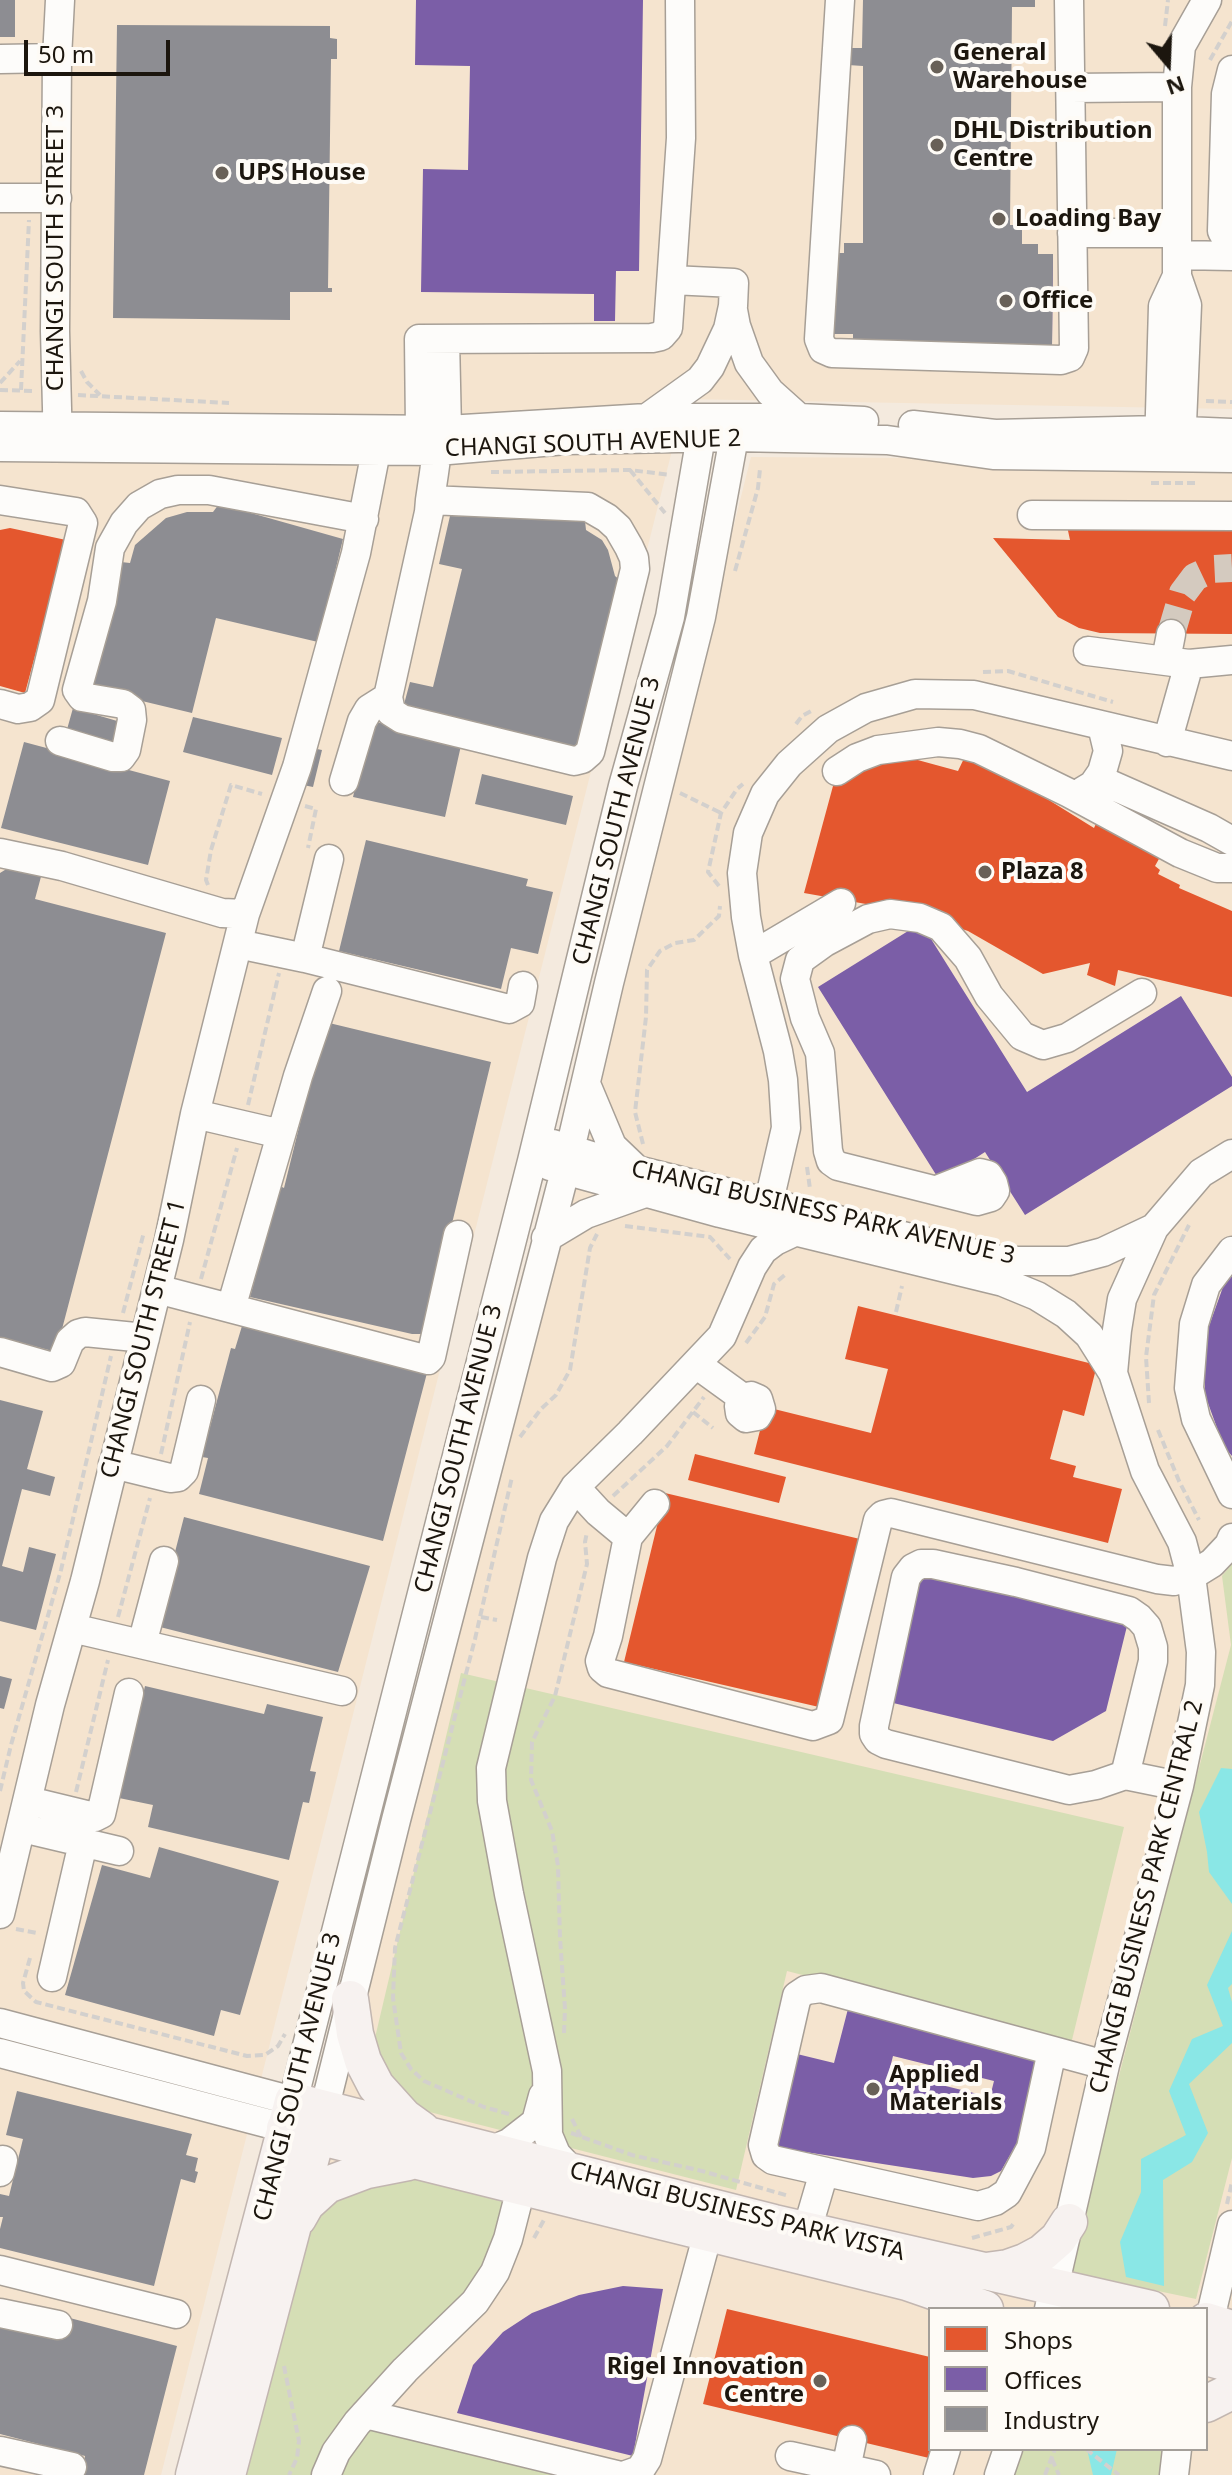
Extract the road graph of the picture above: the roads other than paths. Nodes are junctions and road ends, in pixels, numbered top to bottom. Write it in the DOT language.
graph roads {
  1 [pos="60,0"];
  2 [pos="680,0"];
  3 [pos="840,0"];
  4 [pos="1069,0"];
  5 [pos="1207,0"];
  6 [pos="57,58"];
  7 [pos="0,59"];
  8 [pos="1222,62"];
  9 [pos="1177,87"];
  10 [pos="1071,88"];
  11 [pos="0,198"];
  12 [pos="57,198"];
  13 [pos="1072,233"];
  14 [pos="1232,242"];
  15 [pos="1177,255"];
  16 [pos="1232,256"];
  17 [pos="672,280"];
  18 [pos="733,306"];
  19 [pos="647,418"];
  20 [pos="799,418"];
  21 [pos="0,426"];
  22 [pos="703,428"];
  23 [pos="735,428"];
  24 [pos="1232,433"];
  25 [pos="435,437"];
  26 [pos="58,438"];
  27 [pos="1170,444"];
  28 [pos="0,447"];
  29 [pos="376,451"];
  30 [pos="1232,458"];
  31 [pos="0,500"];
  32 [pos="430,500"];
  33 [pos="1032,515"];
  34 [pos="1232,516"];
  35 [pos="364,519"];
  36 [pos="1088,651"];
  37 [pos="1175,653"];
  38 [pos="1232,660"];
  39 [pos="388,697"];
  40 [pos="0,704"];
  41 [pos="1108,714"];
  42 [pos="60,741"];
  43 [pos="1167,742"];
  44 [pos="1232,756"];
  45 [pos="837,771"];
  46 [pos="1098,779"];
  47 [pos="344,781"];
  48 [pos="1069,793"];
  49 [pos="1232,841"];
  50 [pos="0,853"];
  51 [pos="318,856"];
  52 [pos="1232,868"];
  53 [pos="841,903"];
  54 [pos="234,913"];
  55 [pos="238,944"];
  56 [pos="753,955"];
  57 [pos="294,956"];
  58 [pos="523,986"];
  59 [pos="327,991"];
  60 [pos="1142,993"];
  61 [pos="821,1073"];
  62 [pos="783,1080"];
  63 [pos="586,1084"];
  64 [pos="195,1114"];
  65 [pos="281,1134"];
  66 [pos="534,1150"];
  67 [pos="1232,1154"];
  68 [pos="567,1160"];
  69 [pos="641,1182"];
  70 [pos="937,1190"];
  71 [pos="769,1201"];
  72 [pos="720,1213"];
  73 [pos="1154,1228"];
  74 [pos="794,1232"];
  75 [pos="458,1235"];
  76 [pos="546,1238"];
  77 [pos="1232,1251"];
  78 [pos="742,1264"];
  79 [pos="157,1289"];
  80 [pos="231,1308"];
  81 [pos="145,1338"];
  82 [pos="0,1352"];
  83 [pos="696,1364"];
  84 [pos="1113,1373"];
  85 [pos="743,1398"];
  86 [pos="201,1400"];
  87 [pos="113,1464"];
  88 [pos="575,1487"];
  89 [pos="1232,1494"];
  90 [pos="655,1504"];
  91 [pos="628,1537"];
  92 [pos="1232,1538"];
  93 [pos="164,1561"];
  94 [pos="1191,1576"];
  95 [pos="72,1628"];
  96 [pos="142,1644"];
  97 [pos="342,1691"];
  98 [pos="129,1693"];
  99 [pos="1125,1775"];
  100 [pos="1179,1786"];
  101 [pos="25,1815"];
  102 [pos="83,1843"];
  103 [pos="119,1851"];
  104 [pos="0,1914"];
  105 [pos="52,1977"];
  106 [pos="350,1999"];
  107 [pos="0,2023"];
  108 [pos="1052,2051"];
  109 [pos="0,2053"];
  110 [pos="1105,2065"];
  111 [pos="305,2119"];
  112 [pos="542,2124"];
  113 [pos="422,2148"];
  114 [pos="512,2165"];
  115 [pos="572,2171"];
  116 [pos="824,2172"];
  117 [pos="811,2218"];
  118 [pos="1229,2218"];
  119 [pos="1069,2222"];
  120 [pos="290,2233"];
  121 [pos="708,2233"];
  122 [pos="0,2270"];
  123 [pos="985,2271"];
  124 [pos="1052,2298"];
  125 [pos="979,2307"];
  126 [pos="1133,2307"];
  127 [pos="0,2313"];
  128 [pos="176,2314"];
  129 [pos="58,2325"];
  130 [pos="1212,2333"];
  131 [pos="1232,2364"];
  132 [pos="1232,2391"];
  133 [pos="1208,2403"];
  134 [pos="365,2414"];
  135 [pos="852,2440"];
  136 [pos="0,2451"];
  137 [pos="945,2451"];
  138 [pos="1007,2451"];
  139 [pos="1177,2451"];
  140 [pos="790,2456"];
  141 [pos="72,2467"];
  142 [pos="0,2469"];
  143 [pos="846,2469"];
  144 [pos="23,2475"];
  145 [pos="194,2475"];
  146 [pos="227,2475"];
  147 [pos="326,2475"];
  148 [pos="617,2475"];
  149 [pos="626,2475"];
  150 [pos="876,2475"];
  151 [pos="938,2475"];
  152 [pos="999,2475"];
  153 [pos="1174,2475"];
  1 -- 6 [label="street, CHANGI SOUTH STREET 3"];
  2 -- 17 [label="street"];
  3 -- 13 [label="street"];
  4 -- 10 [label="street"];
  5 -- 9 [label="street"];
  6 -- 7 [label="street"];
  6 -- 12 [label="street, CHANGI SOUTH STREET 3"];
  8 -- 14 [label="street"];
  9 -- 10 [label="street"];
  9 -- 15 [label="street"];
  10 -- 13 [label="street"];
  11 -- 12 [label="street"];
  12 -- 26 [label="street, CHANGI SOUTH STREET 3"];
  13 -- 15 [label="street"];
  15 -- 16 [label="street"];
  15 -- 27 [label="street"];
  17 -- 18 [label="street"];
  17 -- 25 [label="street"];
  18 -- 19 [label="street"];
  18 -- 20 [label="street"];
  19 -- 22 [label="street, CHANGI SOUTH AVENUE 2"];
  19 -- 25 [label="street, CHANGI SOUTH AVENUE 2"];
  20 -- 23 [label="street, CHANGI SOUTH AVENUE 2"];
  20 -- 27 [label="street, CHANGI SOUTH AVENUE 2"];
  21 -- 26 [label="street, CHANGI SOUTH AVENUE 2"];
  22 -- 23 [label="street, CHANGI SOUTH AVENUE 2"];
  22 -- 25 [label="street, CHANGI SOUTH AVENUE 2"];
  22 -- 66 [label="street, CHANGI SOUTH AVENUE 3"];
  23 -- 27 [label="street, CHANGI SOUTH AVENUE 2"];
  23 -- 63 [label="street, CHANGI SOUTH AVENUE 3"];
  24 -- 27 [label="street, CHANGI SOUTH AVENUE 2"];
  25 -- 26 [label="street, CHANGI SOUTH AVENUE 2"];
  25 -- 29 [label="street, CHANGI SOUTH AVENUE 2"];
  25 -- 32 [label="street"];
  26 -- 28 [label="street, CHANGI SOUTH AVENUE 2"];
  26 -- 29 [label="street, CHANGI SOUTH AVENUE 2"];
  27 -- 30 [label="street, CHANGI SOUTH AVENUE 2"];
  29 -- 35 [label="street, CHANGI SOUTH STREET 1"];
  31 -- 40 [label="street"];
  32 -- 39 [label="street"];
  32 -- 39 [label="street"];
  33 -- 34 [label="street"];
  35 -- 42 [label="street"];
  35 -- 54 [label="street, CHANGI SOUTH STREET 1"];
  36 -- 37 [label="street"];
  37 -- 38 [label="street"];
  37 -- 43 [label="street"];
  39 -- 47 [label="street"];
  41 -- 43 [label="street"];
  41 -- 46 [label="street"];
  41 -- 56 [label="street"];
  43 -- 44 [label="street"];
  45 -- 48 [label="street"];
  46 -- 48 [label="street"];
  46 -- 49 [label="street"];
  48 -- 52 [label="street"];
  50 -- 54 [label="street"];
  51 -- 57 [label="street"];
  53 -- 56 [label="street"];
  54 -- 55 [label="street, CHANGI SOUTH STREET 1"];
  55 -- 57 [label="street"];
  55 -- 64 [label="street, CHANGI SOUTH STREET 1"];
  56 -- 62 [label="street"];
  57 -- 58 [label="street"];
  59 -- 65 [label="street"];
  60 -- 61 [label="street"];
  61 -- 62 [label="street"];
  61 -- 70 [label="street"];
  62 -- 71 [label="street"];
  63 -- 68 [label="street, CHANGI SOUTH AVENUE 3"];
  63 -- 69 [label="street"];
  64 -- 65 [label="street"];
  64 -- 79 [label="street, CHANGI SOUTH STREET 1"];
  65 -- 80 [label="street"];
  66 -- 68 [label="street, CHANGI BUSINESS PARK AVENUE 3"];
  66 -- 111 [label="street, CHANGI SOUTH AVENUE 3"];
  67 -- 73 [label="street, CHANGI BUSINESS PARK CENTRAL 2"];
  68 -- 69 [label="street, CHANGI BUSINESS PARK AVENUE 3"];
  68 -- 76 [label="street, CHANGI SOUTH AVENUE 3"];
  69 -- 71 [label="street, CHANGI BUSINESS PARK AVENUE 3"];
  69 -- 72 [label="street, CHANGI BUSINESS PARK AVENUE 3"];
  69 -- 76 [label="street"];
  71 -- 73 [label="street, CHANGI BUSINESS PARK AVENUE 3"];
  72 -- 74 [label="street, CHANGI BUSINESS PARK AVENUE 3"];
  72 -- 78 [label="street"];
  73 -- 84 [label="street, CHANGI BUSINESS PARK CENTRAL 2"];
  74 -- 78 [label="street"];
  74 -- 84 [label="street, CHANGI BUSINESS PARK AVENUE 3"];
  75 -- 80 [label="street"];
  76 -- 106 [label="street, CHANGI SOUTH AVENUE 3"];
  77 -- 89 [label="street"];
  78 -- 83 [label="street"];
  79 -- 80 [label="street"];
  79 -- 81 [label="street, CHANGI SOUTH STREET 1"];
  81 -- 82 [label="street"];
  81 -- 87 [label="street, CHANGI SOUTH STREET 1"];
  83 -- 85 [label="street"];
  83 -- 88 [label="street"];
  84 -- 94 [label="street, CHANGI BUSINESS PARK CENTRAL 2"];
  86 -- 87 [label="street"];
  87 -- 95 [label="street, CHANGI SOUTH STREET 1"];
  88 -- 91 [label="street"];
  88 -- 112 [label="street"];
  90 -- 91 [label="street"];
  91 -- 94 [label="street"];
  92 -- 94 [label="street"];
  93 -- 96 [label="street"];
  94 -- 100 [label="street, CHANGI BUSINESS PARK CENTRAL 2"];
  95 -- 96 [label="street"];
  95 -- 101 [label="street, CHANGI SOUTH STREET 1"];
  96 -- 97 [label="street"];
  98 -- 101 [label="street"];
  99 -- 99 [label="street"];
  99 -- 100 [label="street"];
  100 -- 110 [label="street, CHANGI BUSINESS PARK CENTRAL 2"];
  101 -- 102 [label="street"];
  101 -- 104 [label="street, CHANGI SOUTH STREET 1"];
  102 -- 103 [label="street"];
  102 -- 105 [label="street"];
  106 -- 111 [label="street, CHANGI SOUTH AVENUE 3"];
  106 -- 113 [label="main road"];
  107 -- 111 [label="street"];
  108 -- 110 [label="street"];
  108 -- 116 [label="street"];
  108 -- 116 [label="street"];
  109 -- 111 [label="street"];
  110 -- 119 [label="street, CHANGI BUSINESS PARK CENTRAL 2"];
  111 -- 113 [label="main road, CHANGI BUSINESS PARK VISTA"];
  111 -- 120 [label="main road, CHANGI SOUTH AVENUE 3"];
  111 -- 145 [label="main road, CHANGI SOUTH AVENUE 3"];
  112 -- 114 [label="street"];
  112 -- 115 [label="street"];
  113 -- 114 [label="main road, CHANGI BUSINESS PARK VISTA"];
  113 -- 120 [label="main road"];
  114 -- 115 [label="main road, CHANGI BUSINESS PARK VISTA"];
  114 -- 121 [label="main road, CHANGI BUSINESS PARK VISTA"];
  114 -- 134 [label="street"];
  115 -- 117 [label="main road, CHANGI BUSINESS PARK VISTA"];
  116 -- 117 [label="street"];
  117 -- 123 [label="main road, CHANGI BUSINESS PARK VISTA"];
  118 -- 130 [label="street"];
  119 -- 123 [label="main road"];
  119 -- 124 [label="street, CHANGI BUSINESS PARK CENTRAL 2"];
  120 -- 146 [label="main road, CHANGI SOUTH AVENUE 3"];
  121 -- 125 [label="main road, CHANGI BUSINESS PARK VISTA"];
  121 -- 149 [label="street"];
  122 -- 128 [label="street"];
  123 -- 124 [label="main road, CHANGI BUSINESS PARK VISTA"];
  124 -- 126 [label="main road, CHANGI BUSINESS PARK VISTA"];
  127 -- 129 [label="street"];
  130 -- 131 [label="main road"];
  132 -- 133 [label="main road"];
  134 -- 147 [label="street"];
  134 -- 148 [label="street"];
  135 -- 143 [label="street"];
  136 -- 141 [label="street"];
  137 -- 151 [label="street"];
  138 -- 152 [label="street"];
  139 -- 153 [label="street"];
  140 -- 143 [label="street"];
  142 -- 144 [label="street"];
  143 -- 150 [label="street"];
}
